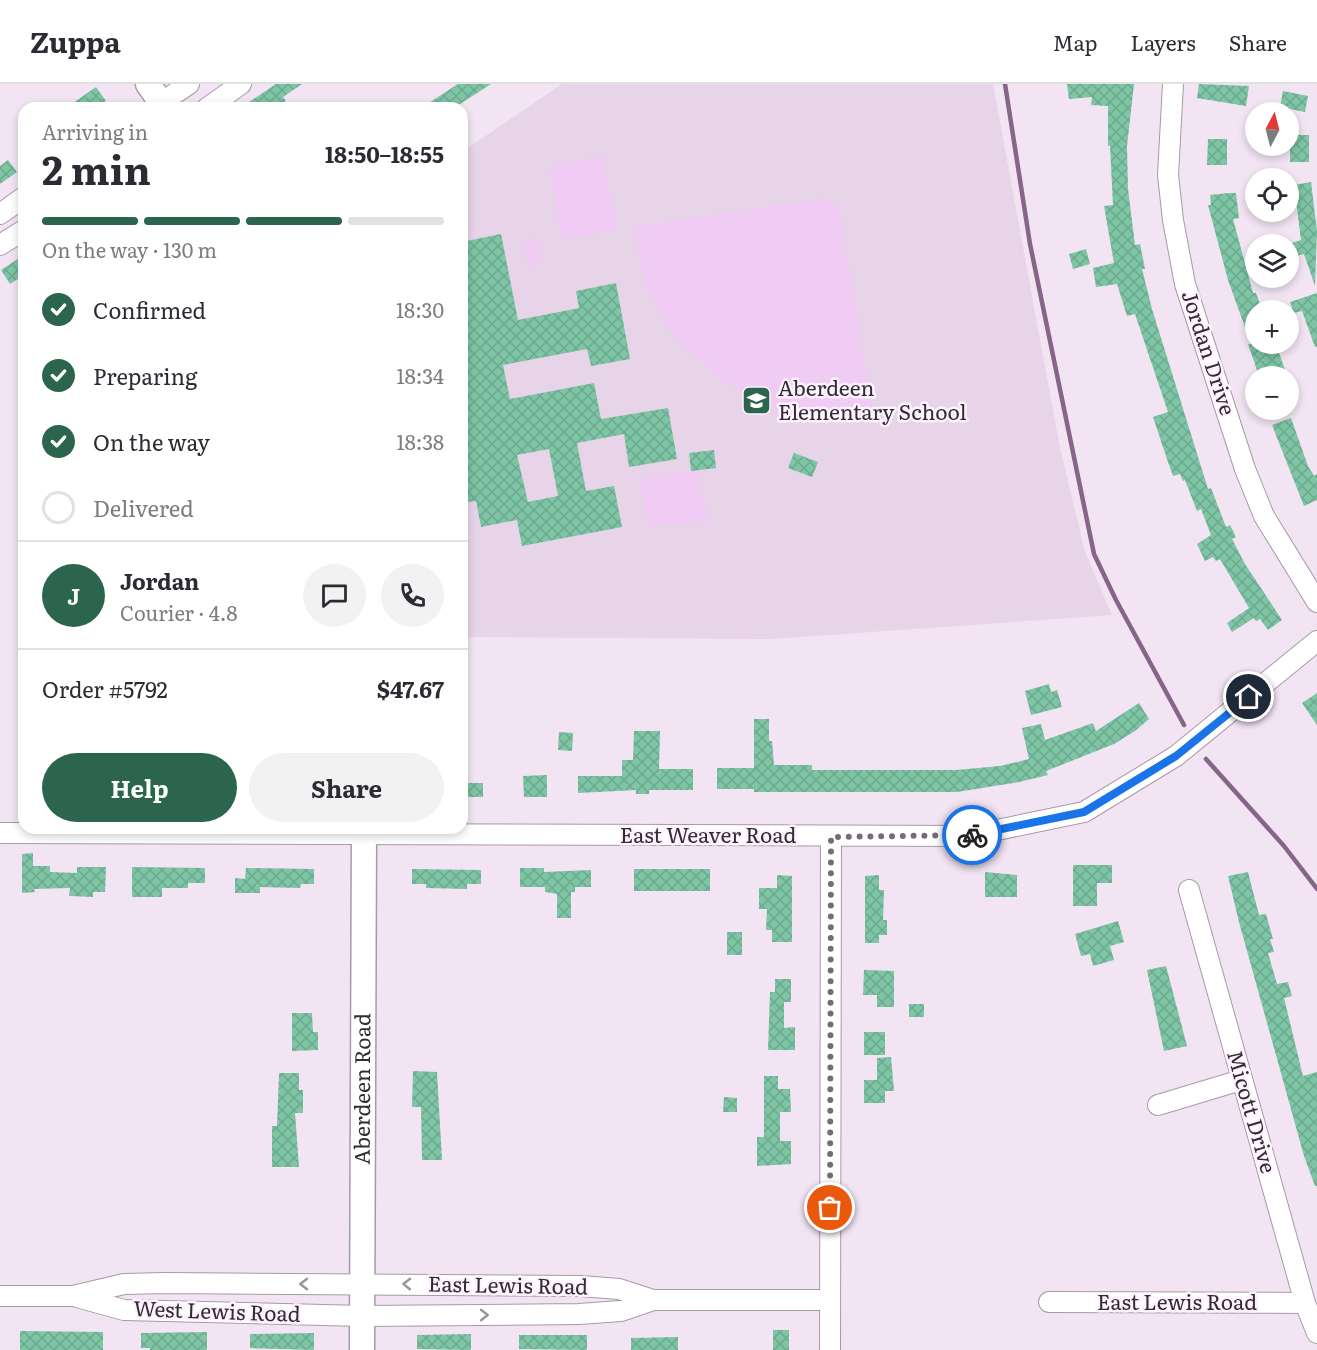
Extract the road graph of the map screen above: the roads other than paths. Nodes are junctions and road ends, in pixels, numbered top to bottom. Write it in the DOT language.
graph roads {
  1 [pos="189,84"];
  2 [pos="241,84"];
  3 [pos="1173,84"];
  4 [pos="157,101"];
  5 [pos="216,102"];
  6 [pos="18,201"];
  7 [pos="0,214"];
  8 [pos="18,234"];
  9 [pos="0,245"];
  10 [pos="1317,602"];
  11 [pos="1317,641"];
  12 [pos="468,832"];
  13 [pos="0,833"];
  14 [pos="18,833"];
  15 [pos="364,834"];
  16 [pos="831,837"];
  17 [pos="1190,890"];
  18 [pos="1241,1080"];
  19 [pos="1158,1105"];
  20 [pos="362,1284"];
  21 [pos="0,1296"];
  22 [pos="73,1296"];
  23 [pos="653,1300"];
  24 [pos="830,1300"];
  25 [pos="1049,1302"];
  26 [pos="1305,1303"];
  27 [pos="363,1316"];
  28 [pos="1317,1333"];
  29 [pos="362,1350"];
  30 [pos="830,1350"];
  1 -- 4 [label="street"];
  2 -- 5 [label="street"];
  3 -- 10 [label="street, Jordan Drive"];
  6 -- 7 [label="street"];
  8 -- 9 [label="street"];
  11 -- 16 [label="street, East Weaver Road"];
  12 -- 16 [label="street, East Weaver Road"];
  13 -- 14 [label="street, East Weaver Road"];
  15 -- 20 [label="main road, Aberdeen Road"];
  16 -- 24 [label="street"];
  17 -- 18 [label="street, Micott Drive"];
  18 -- 19 [label="street"];
  18 -- 26 [label="street, Micott Drive"];
  20 -- 22 [label="street, West Lewis Road, one-way"];
  23 -- 20 [label="street, East Lewis Road, one-way"];
  20 -- 27 [label="main road, Aberdeen Road"];
  21 -- 22 [label="street, West Lewis Road"];
  22 -- 27 [label="street, West Lewis Road"];
  23 -- 24 [label="street, East Lewis Road"];
  27 -- 23 [label="street, East Lewis Road, one-way"];
  24 -- 30 [label="street"];
  25 -- 26 [label="street, East Lewis Road"];
  26 -- 28 [label="street, Micott Drive"];
  27 -- 29 [label="main road, Aberdeen Road"];
}
